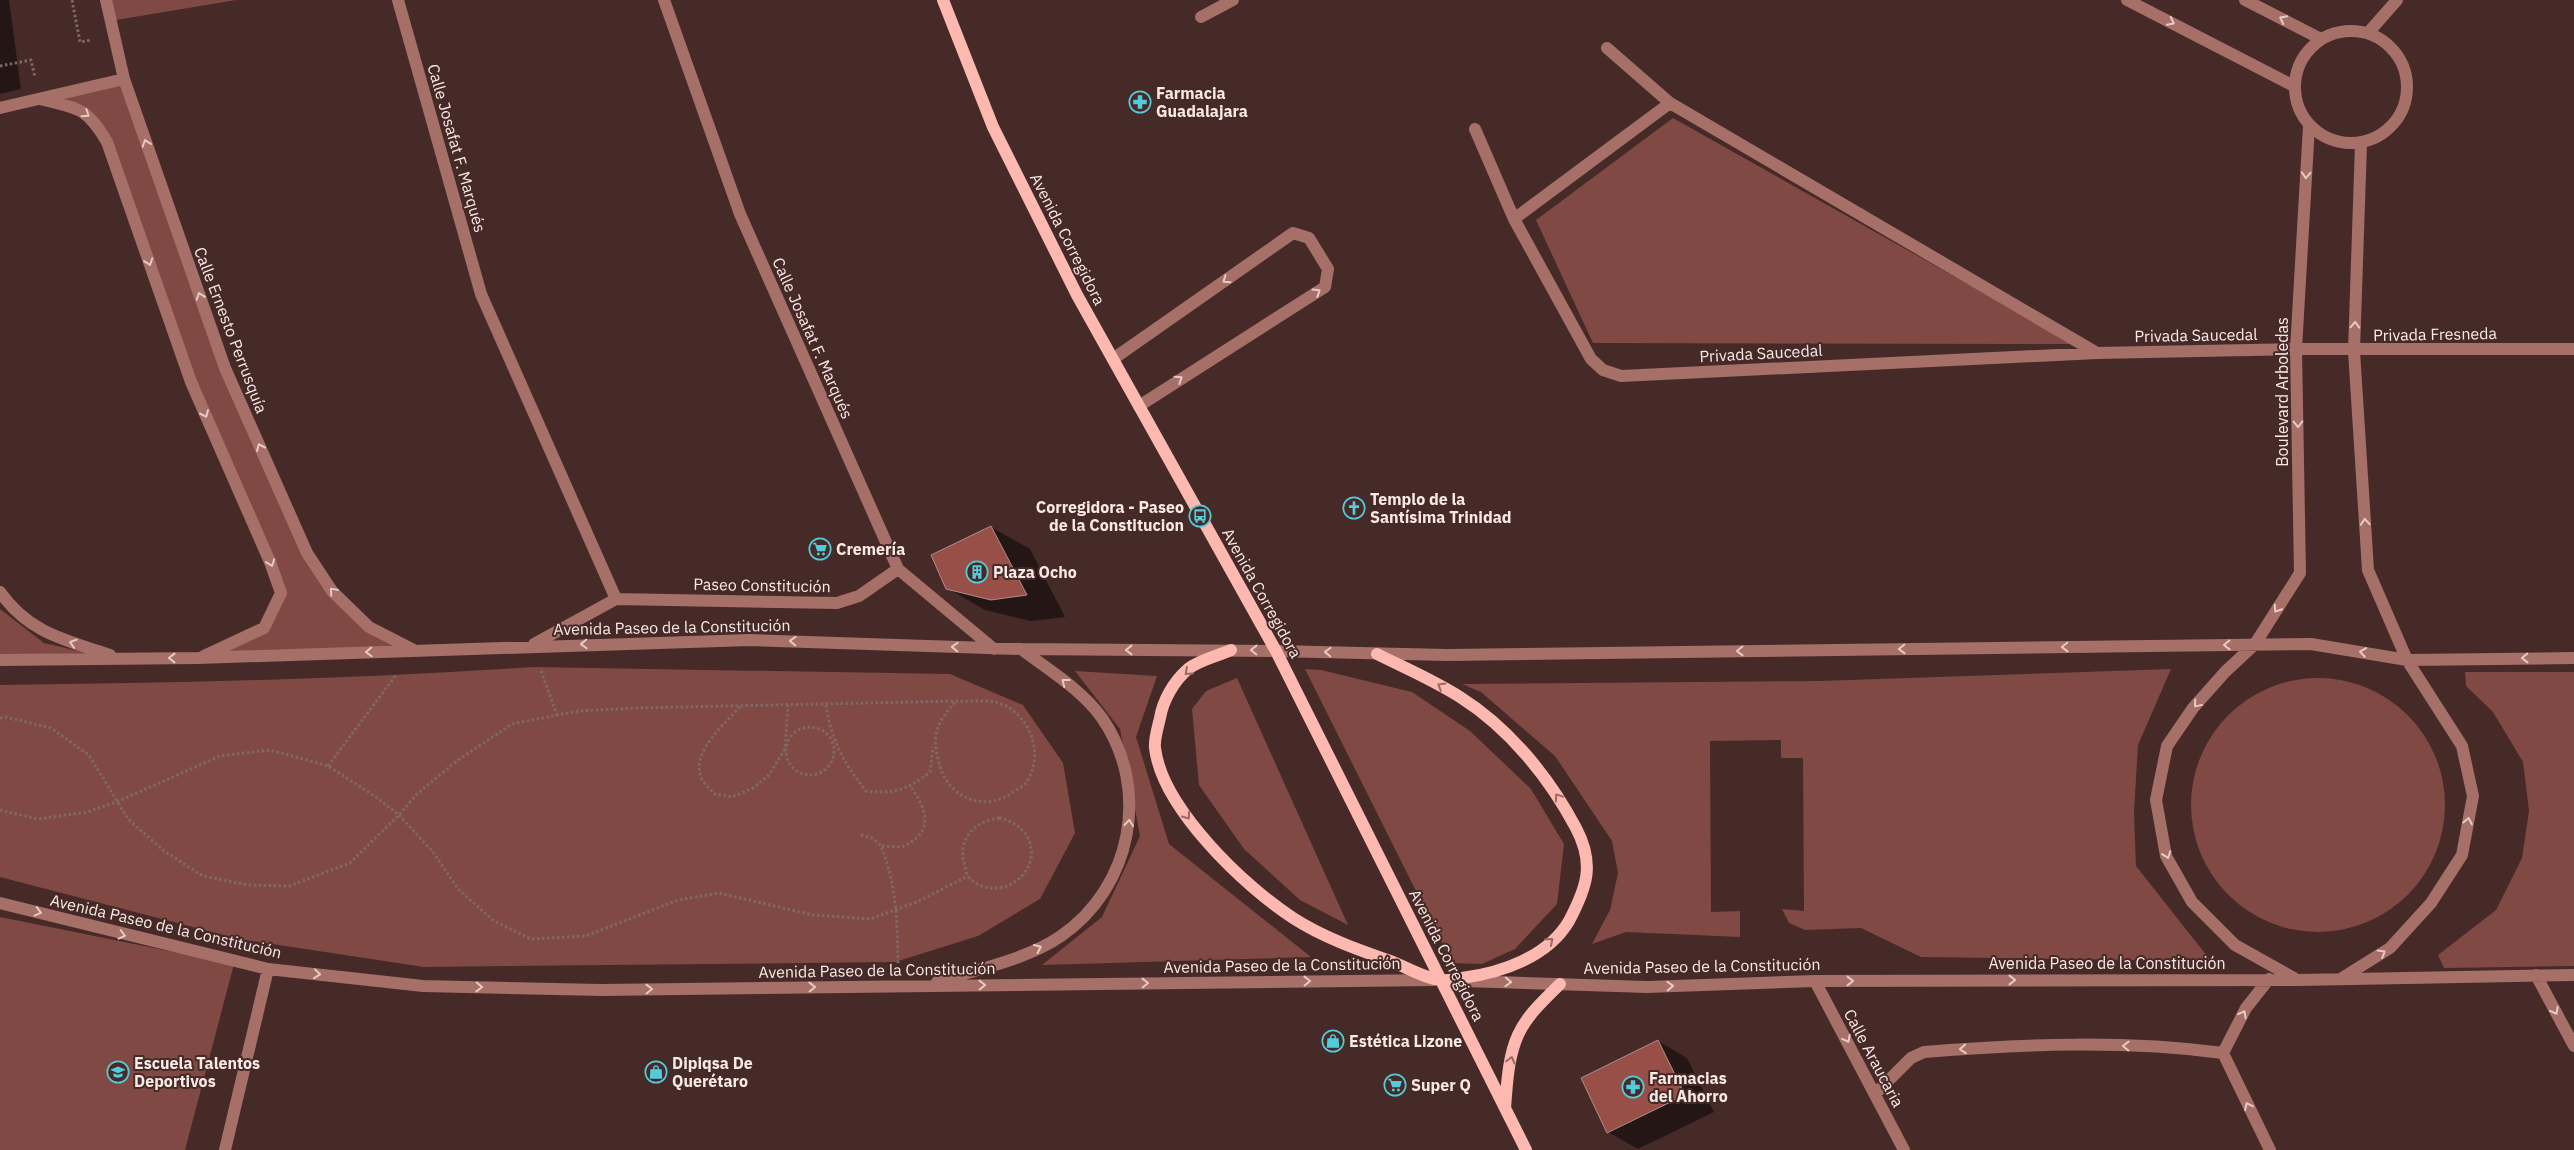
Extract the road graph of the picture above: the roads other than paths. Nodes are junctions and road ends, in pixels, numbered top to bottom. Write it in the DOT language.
graph roads {
  1 [pos="106,0"];
  2 [pos="398,0"];
  3 [pos="664,0"];
  4 [pos="943,0"];
  5 [pos="1233,0"];
  6 [pos="2127,0"];
  7 [pos="2245,0"];
  8 [pos="2397,0"];
  9 [pos="1201,17"];
  10 [pos="2368,33"];
  11 [pos="2321,39"];
  12 [pos="1607,48"];
  13 [pos="124,79"];
  14 [pos="2294,86"];
  15 [pos="40,99"];
  16 [pos="1670,103"];
  17 [pos="0,108"];
  18 [pos="2309,126"];
  19 [pos="1475,129"];
  20 [pos="2361,144"];
  21 [pos="1514,219"];
  22 [pos="2296,349"];
  23 [pos="2574,349"];
  24 [pos="2354,351"];
  25 [pos="2097,353"];
  26 [pos="1113,359"];
  27 [pos="1139,406"];
  28 [pos="898,569"];
  29 [pos="0,592"];
  30 [pos="616,599"];
  31 [pos="2255,644"];
  32 [pos="532,646"];
  33 [pos="994,649"];
  34 [pos="1021,649"];
  35 [pos="414,650"];
  36 [pos="1231,650"];
  37 [pos="1276,651"];
  38 [pos="1377,654"];
  39 [pos="120,658"];
  40 [pos="198,658"];
  41 [pos="2574,658"];
  42 [pos="0,660"];
  43 [pos="2408,660"];
  44 [pos="0,903"];
  45 [pos="268,969"];
  46 [pos="2536,975"];
  47 [pos="2574,975"];
  48 [pos="2270,979"];
  49 [pos="2340,979"];
  50 [pos="1441,980"];
  51 [pos="2298,980"];
  52 [pos="1815,981"];
  53 [pos="1560,984"];
  54 [pos="925,986"];
  55 [pos="2574,1046"];
  56 [pos="2223,1053"];
  57 [pos="1876,1093"];
  58 [pos="1505,1108"];
  59 [pos="225,1150"];
  60 [pos="1526,1150"];
  61 [pos="1904,1150"];
  62 [pos="2270,1150"];
  1 -- 13 [label="street, Calle Ernesto Perrusquía"];
  2 -- 30 [label="street, Calle Josafat F. Marqués"];
  3 -- 28 [label="street, Calle Josafat F. Marqués"];
  4 -- 26 [label="main road, Avenida Corregidora"];
  5 -- 9 [label="street"];
  6 -- 14 [label="street, one-way"];
  11 -- 7 [label="street, one-way"];
  8 -- 10 [label="street"];
  10 -- 11 [label="street"];
  10 -- 20 [label="street"];
  11 -- 14 [label="street"];
  12 -- 16 [label="street"];
  13 -- 15 [label="street"];
  35 -- 13 [label="street, Calle Ernesto Perrusquía, one-way"];
  14 -- 18 [label="street"];
  15 -- 17 [label="street"];
  15 -- 40 [label="street, one-way"];
  16 -- 21 [label="street"];
  16 -- 25 [label="street"];
  18 -- 20 [label="street"];
  18 -- 22 [label="street, Boulevard Arboledas, one-way"];
  19 -- 21 [label="street, Privada Saucedal"];
  24 -- 20 [label="street, one-way"];
  21 -- 25 [label="street, Privada Saucedal"];
  22 -- 24 [label="street, Privada Fresneda"];
  22 -- 25 [label="street, Privada Saucedal"];
  22 -- 31 [label="street, Boulevard Arboledas, one-way"];
  23 -- 24 [label="street, Privada Fresneda"];
  43 -- 24 [label="street, one-way"];
  26 -- 27 [label="main road, Avenida Corregidora"];
  27 -- 26 [label="street, one-way"];
  27 -- 37 [label="main road, Avenida Corregidora"];
  28 -- 30 [label="street, Paseo Constitución"];
  28 -- 33 [label="street, Calle Josafat F. Marqués"];
  39 -- 29 [label="street, one-way"];
  30 -- 32 [label="street"];
  31 -- 38 [label="street, Avenida Paseo de la Constitución, one-way"];
  43 -- 31 [label="street, Avenida Paseo de la Constitución, one-way"];
  31 -- 51 [label="street, Boulevard Arboledas, one-way"];
  33 -- 32 [label="street, Avenida Paseo de la Constitución, one-way"];
  32 -- 35 [label="street, Avenida Paseo de la Constitución"];
  33 -- 34 [label="street, Avenida Paseo de la Constitución"];
  36 -- 34 [label="street, Avenida Paseo de la Constitución, one-way"];
  54 -- 34 [label="street, one-way"];
  35 -- 40 [label="street, Avenida Paseo de la Constitución, one-way"];
  37 -- 36 [label="street, Avenida Paseo de la Constitución, one-way"];
  36 -- 50 [label="main road, one-way"];
  38 -- 37 [label="street, Avenida Paseo de la Constitución, one-way"];
  37 -- 50 [label="main road, Avenida Corregidora"];
  50 -- 38 [label="main road, one-way"];
  40 -- 39 [label="street, Avenida Paseo de la Constitución, one-way"];
  39 -- 42 [label="street, Avenida Paseo de la Constitución"];
  41 -- 43 [label="street, Avenida Paseo de la Constitución, one-way"];
  49 -- 43 [label="street, one-way"];
  44 -- 45 [label="street, Avenida Paseo de la Constitución, one-way"];
  45 -- 54 [label="street, Avenida Paseo de la Constitución, one-way"];
  45 -- 59 [label="street"];
  46 -- 47 [label="street, Avenida Paseo de la Constitución"];
  46 -- 49 [label="street, Avenida Paseo de la Constitución"];
  46 -- 55 [label="street, one-way"];
  48 -- 51 [label="street, Avenida Paseo de la Constitución"];
  52 -- 48 [label="street, Avenida Paseo de la Constitución, one-way"];
  56 -- 48 [label="street, one-way"];
  49 -- 51 [label="street, Avenida Paseo de la Constitución"];
  50 -- 53 [label="street, Avenida Paseo de la Constitución, one-way"];
  54 -- 50 [label="street, Avenida Paseo de la Constitución, one-way"];
  50 -- 58 [label="main road, Avenida Corregidora"];
  53 -- 52 [label="street, Avenida Paseo de la Constitución, one-way"];
  52 -- 57 [label="street, Calle Araucaria, one-way"];
  58 -- 53 [label="main road, one-way"];
  56 -- 57 [label="street, one-way"];
  62 -- 56 [label="street, one-way"];
  57 -- 61 [label="street, Calle Araucaria"];
  58 -- 60 [label="main road, Avenida Corregidora"];
}
